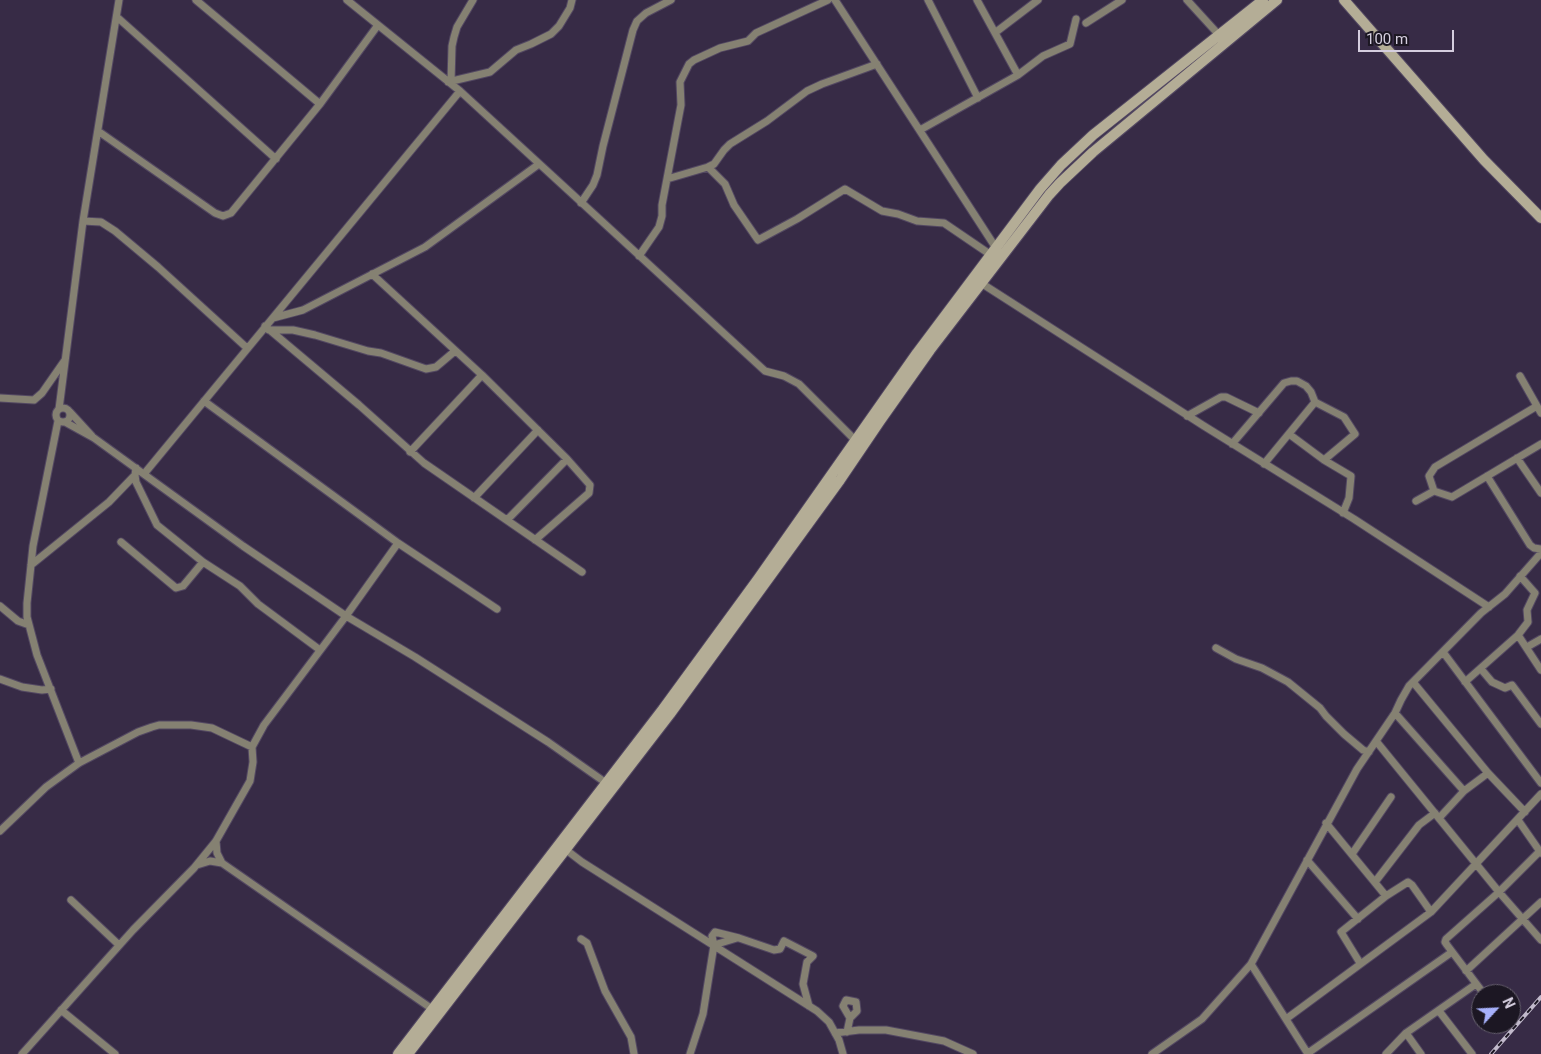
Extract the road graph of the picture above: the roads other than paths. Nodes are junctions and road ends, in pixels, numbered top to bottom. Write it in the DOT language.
graph roads {
  1 [pos="119,0"];
  2 [pos="196,0"];
  3 [pos="347,0"];
  4 [pos="473,0"];
  5 [pos="572,0"];
  6 [pos="671,0"];
  7 [pos="828,0"];
  8 [pos="835,0"];
  9 [pos="928,0"];
  10 [pos="977,0"];
  11 [pos="1038,0"];
  12 [pos="1122,0"];
  13 [pos="1187,0"];
  14 [pos="1262,0"];
  15 [pos="1277,0"];
  16 [pos="1344,0"];
  17 [pos="117,16"];
  18 [pos="1076,19"];
  19 [pos="1086,23"];
  20 [pos="378,25"];
  21 [pos="996,32"];
  22 [pos="1219,35"];
  23 [pos="877,64"];
  24 [pos="1018,75"];
  25 [pos="450,82"];
  26 [pos="460,91"];
  27 [pos="978,98"];
  28 [pos="320,104"];
  29 [pos="920,130"];
  30 [pos="98,132"];
  31 [pos="276,159"];
  32 [pos="539,164"];
  33 [pos="708,168"];
  34 [pos="667,179"];
  35 [pos="582,203"];
  36 [pos="1541,218"];
  37 [pos="83,221"];
  38 [pos="994,251"];
  39 [pos="639,256"];
  40 [pos="372,274"];
  41 [pos="980,283"];
  42 [pos="272,318"];
  43 [pos="267,328"];
  44 [pos="247,348"];
  45 [pos="455,351"];
  46 [pos="65,360"];
  47 [pos="482,375"];
  48 [pos="1520,376"];
  49 [pos="0,398"];
  50 [pos="204,401"];
  51 [pos="1315,402"];
  52 [pos="1537,406"];
  53 [pos="59,409"];
  54 [pos="70,412"];
  55 [pos="1259,413"];
  56 [pos="1541,413"];
  57 [pos="1187,416"];
  58 [pos="62,422"];
  59 [pos="538,430"];
  60 [pos="1289,434"];
  61 [pos="94,438"];
  62 [pos="855,440"];
  63 [pos="1232,444"];
  64 [pos="1541,444"];
  65 [pos="410,452"];
  66 [pos="1517,458"];
  67 [pos="567,460"];
  68 [pos="1324,460"];
  69 [pos="1264,464"];
  70 [pos="136,472"];
  71 [pos="144,474"];
  72 [pos="1487,476"];
  73 [pos="1434,491"];
  74 [pos="1541,493"];
  75 [pos="474,498"];
  76 [pos="1416,502"];
  77 [pos="1343,513"];
  78 [pos="507,520"];
  79 [pos="535,540"];
  80 [pos="121,542"];
  81 [pos="398,543"];
  82 [pos="1541,551"];
  83 [pos="203,562"];
  84 [pos="31,565"];
  85 [pos="582,572"];
  86 [pos="1520,576"];
  87 [pos="0,606"];
  88 [pos="1489,607"];
  89 [pos="496,609"];
  90 [pos="346,616"];
  91 [pos="29,625"];
  92 [pos="1518,635"];
  93 [pos="1541,639"];
  94 [pos="1526,647"];
  95 [pos="1216,648"];
  96 [pos="320,650"];
  97 [pos="1443,652"];
  98 [pos="1481,669"];
  99 [pos="1541,670"];
  100 [pos="0,678"];
  101 [pos="1413,682"];
  102 [pos="1465,682"];
  103 [pos="50,688"];
  104 [pos="1395,713"];
  105 [pos="1541,724"];
  106 [pos="1376,741"];
  107 [pos="252,747"];
  108 [pos="1369,752"];
  109 [pos="78,763"];
  110 [pos="1488,773"];
  111 [pos="1541,783"];
  112 [pos="610,785"];
  113 [pos="1464,791"];
  114 [pos="1541,794"];
  115 [pos="1391,797"];
  116 [pos="1525,812"];
  117 [pos="1437,815"];
  118 [pos="1518,820"];
  119 [pos="1326,824"];
  120 [pos="0,831"];
  121 [pos="216,841"];
  122 [pos="565,849"];
  123 [pos="1540,852"];
  124 [pos="1352,854"];
  125 [pos="1307,860"];
  126 [pos="222,863"];
  127 [pos="1476,863"];
  128 [pos="197,865"];
  129 [pos="1375,882"];
  130 [pos="1499,892"];
  131 [pos="1386,896"];
  132 [pos="71,900"];
  133 [pos="1541,902"];
  134 [pos="1431,912"];
  135 [pos="1522,918"];
  136 [pos="1358,919"];
  137 [pos="739,938"];
  138 [pos="581,939"];
  139 [pos="1541,940"];
  140 [pos="119,945"];
  141 [pos="714,945"];
  142 [pos="1452,952"];
  143 [pos="1360,963"];
  144 [pos="1251,964"];
  145 [pos="1466,971"];
  146 [pos="1476,984"];
  147 [pos="1471,988"];
  148 [pos="809,1006"];
  149 [pos="61,1010"];
  150 [pos="1439,1011"];
  151 [pos="436,1012"];
  152 [pos="850,1018"];
  153 [pos="1286,1019"];
  154 [pos="847,1032"];
  155 [pos="1406,1033"];
  156 [pos="835,1034"];
  157 [pos="1308,1053"];
  158 [pos="22,1054"];
  159 [pos="115,1054"];
  160 [pos="398,1054"];
  161 [pos="408,1054"];
  162 [pos="634,1054"];
  163 [pos="690,1054"];
  164 [pos="843,1054"];
  165 [pos="973,1054"];
  166 [pos="1152,1054"];
  167 [pos="1386,1054"];
  168 [pos="1421,1054"];
  169 [pos="1472,1054"];
  1 -- 17 [label="street"];
  2 -- 28 [label="street"];
  3 -- 20 [label="street"];
  4 -- 25 [label="street"];
  5 -- 25 [label="street"];
  6 -- 35 [label="street"];
  7 -- 34 [label="street"];
  8 -- 23 [label="street"];
  9 -- 27 [label="street"];
  10 -- 21 [label="street"];
  11 -- 21 [label="street"];
  12 -- 19 [label="street"];
  13 -- 22 [label="street"];
  14 -- 22 [label="main road"];
  15 -- 41 [label="main road"];
  16 -- 36 [label="main road"];
  17 -- 30 [label="street"];
  17 -- 31 [label="street"];
  18 -- 24 [label="street"];
  20 -- 25 [label="street"];
  20 -- 28 [label="street"];
  21 -- 24 [label="street"];
  22 -- 38 [label="main road"];
  23 -- 29 [label="street"];
  23 -- 33 [label="street"];
  24 -- 27 [label="street"];
  25 -- 26 [label="street"];
  26 -- 32 [label="street"];
  26 -- 42 [label="street"];
  27 -- 29 [label="street"];
  28 -- 31 [label="street"];
  29 -- 38 [label="street"];
  30 -- 31 [label="street"];
  30 -- 37 [label="street"];
  32 -- 35 [label="street"];
  32 -- 40 [label="street"];
  33 -- 34 [label="street"];
  33 -- 38 [label="street"];
  34 -- 39 [label="street"];
  35 -- 39 [label="street"];
  37 -- 44 [label="street"];
  37 -- 46 [label="street"];
  38 -- 62 [label="main road"];
  39 -- 62 [label="street"];
  40 -- 42 [label="street"];
  40 -- 45 [label="street"];
  41 -- 57 [label="street"];
  41 -- 112 [label="main road"];
  42 -- 43 [label="street"];
  43 -- 44 [label="street"];
  43 -- 45 [label="street"];
  43 -- 65 [label="street"];
  44 -- 50 [label="street"];
  45 -- 47 [label="street"];
  46 -- 49 [label="street"];
  46 -- 53 [label="street"];
  47 -- 59 [label="street"];
  47 -- 65 [label="street"];
  48 -- 52 [label="street"];
  50 -- 71 [label="street"];
  50 -- 81 [label="street"];
  51 -- 55 [label="street"];
  51 -- 60 [label="street"];
  51 -- 68 [label="street"];
  52 -- 56 [label="street"];
  52 -- 73 [label="street"];
  53 -- 54 [label="street"];
  53 -- 58 [label="street"];
  54 -- 58 [label="street"];
  54 -- 61 [label="street"];
  55 -- 57 [label="street"];
  55 -- 63 [label="street"];
  57 -- 63 [label="street"];
  58 -- 61 [label="street"];
  58 -- 84 [label="street"];
  59 -- 67 [label="street"];
  59 -- 75 [label="street"];
  60 -- 68 [label="street"];
  60 -- 69 [label="street"];
  61 -- 70 [label="street"];
  62 -- 112 [label="main road"];
  63 -- 69 [label="street"];
  64 -- 66 [label="street"];
  65 -- 75 [label="street"];
  66 -- 72 [label="street"];
  66 -- 74 [label="street"];
  67 -- 78 [label="street"];
  67 -- 79 [label="street"];
  68 -- 77 [label="street"];
  69 -- 77 [label="street"];
  70 -- 71 [label="street"];
  70 -- 83 [label="street"];
  70 -- 84 [label="street"];
  71 -- 90 [label="street"];
  72 -- 73 [label="street"];
  72 -- 82 [label="street"];
  73 -- 76 [label="street"];
  75 -- 78 [label="street"];
  77 -- 88 [label="street"];
  78 -- 79 [label="street"];
  79 -- 85 [label="street"];
  80 -- 83 [label="street"];
  81 -- 89 [label="street"];
  81 -- 90 [label="street"];
  82 -- 86 [label="street"];
  83 -- 96 [label="street"];
  84 -- 91 [label="street"];
  86 -- 88 [label="street"];
  86 -- 92 [label="street"];
  87 -- 91 [label="street"];
  88 -- 97 [label="street"];
  90 -- 96 [label="street"];
  90 -- 112 [label="street"];
  91 -- 103 [label="street"];
  92 -- 94 [label="street"];
  92 -- 98 [label="street"];
  93 -- 94 [label="street"];
  94 -- 99 [label="street"];
  95 -- 108 [label="street"];
  96 -- 107 [label="street"];
  97 -- 101 [label="street"];
  97 -- 102 [label="street"];
  98 -- 102 [label="street"];
  98 -- 105 [label="street"];
  100 -- 103 [label="street"];
  101 -- 104 [label="street"];
  101 -- 110 [label="street"];
  102 -- 111 [label="street"];
  103 -- 109 [label="street"];
  104 -- 106 [label="street"];
  104 -- 113 [label="street"];
  106 -- 108 [label="street"];
  106 -- 117 [label="street"];
  107 -- 109 [label="street"];
  107 -- 121 [label="street"];
  108 -- 119 [label="street"];
  109 -- 120 [label="street"];
  110 -- 113 [label="street"];
  110 -- 116 [label="street"];
  112 -- 122 [label="main road"];
  112 -- 151 [label="main road"];
  113 -- 117 [label="street"];
  114 -- 116 [label="street"];
  115 -- 124 [label="street"];
  116 -- 118 [label="street"];
  117 -- 127 [label="street"];
  117 -- 129 [label="street"];
  118 -- 123 [label="street"];
  118 -- 127 [label="street"];
  119 -- 124 [label="street"];
  119 -- 125 [label="street"];
  121 -- 126 [label="street"];
  121 -- 128 [label="street"];
  122 -- 141 [label="street"];
  122 -- 151 [label="main road"];
  123 -- 130 [label="street"];
  124 -- 129 [label="street"];
  125 -- 136 [label="street"];
  125 -- 144 [label="street"];
  126 -- 128 [label="street"];
  126 -- 151 [label="street"];
  127 -- 130 [label="street"];
  127 -- 134 [label="street"];
  128 -- 140 [label="street"];
  129 -- 131 [label="street"];
  130 -- 135 [label="street"];
  130 -- 142 [label="street"];
  131 -- 134 [label="street"];
  131 -- 136 [label="street"];
  132 -- 140 [label="street"];
  133 -- 135 [label="street"];
  134 -- 143 [label="street"];
  135 -- 139 [label="street"];
  135 -- 145 [label="street"];
  136 -- 143 [label="street"];
  137 -- 141 [label="street"];
  137 -- 141 [label="street"];
  137 -- 148 [label="street"];
  138 -- 162 [label="street"];
  140 -- 149 [label="street"];
  141 -- 148 [label="street"];
  141 -- 163 [label="street"];
  142 -- 145 [label="street"];
  142 -- 157 [label="street"];
  143 -- 153 [label="street"];
  144 -- 153 [label="street"];
  144 -- 166 [label="street"];
  145 -- 146 [label="street"];
  147 -- 150 [label="street"];
  148 -- 156 [label="street"];
  149 -- 158 [label="street"];
  149 -- 159 [label="street"];
  150 -- 155 [label="street"];
  150 -- 169 [label="street"];
  151 -- 160 [label="main road"];
  151 -- 161 [label="main road"];
  152 -- 154 [label="street"];
  153 -- 157 [label="street"];
  154 -- 156 [label="street"];
  154 -- 165 [label="street"];
  155 -- 167 [label="street"];
  155 -- 168 [label="street"];
  156 -- 164 [label="street"];
}
